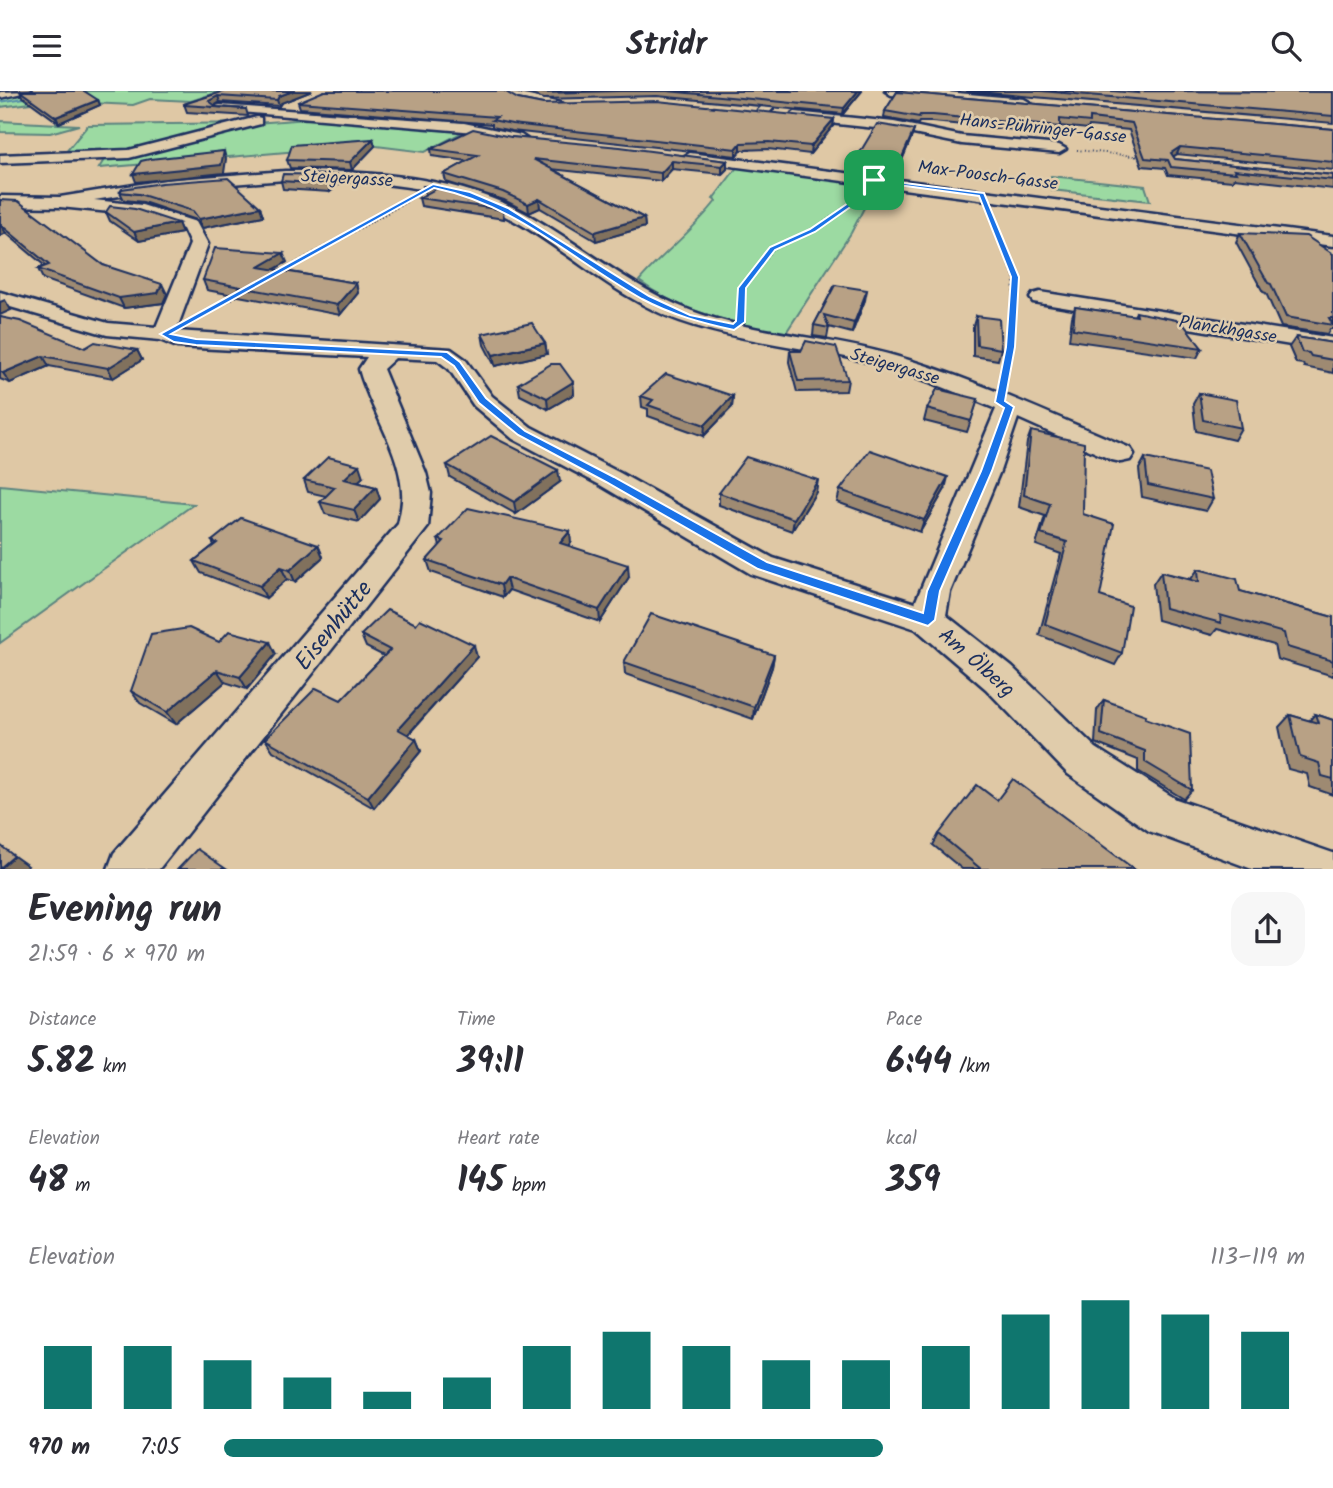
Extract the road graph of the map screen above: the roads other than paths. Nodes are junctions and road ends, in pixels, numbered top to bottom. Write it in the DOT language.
graph roads {
  1 [pos="26,91"];
  2 [pos="502,91"];
  3 [pos="784,91"];
  4 [pos="891,91"];
  5 [pos="0,95"];
  6 [pos="305,100"];
  7 [pos="1043,104"];
  8 [pos="576,106"];
  9 [pos="220,109"];
  10 [pos="273,111"];
  11 [pos="322,114"];
  12 [pos="534,140"];
  13 [pos="1059,149"];
  14 [pos="674,155"];
  15 [pos="0,159"];
  16 [pos="0,201"];
  17 [pos="60,202"];
  18 [pos="1333,241"];
  19 [pos="1040,297"];
  20 [pos="0,298"];
  21 [pos="164,334"];
  22 [pos="1333,345"];
  23 [pos="388,353"];
  24 [pos="1005,405"];
  25 [pos="1122,454"];
  26 [pos="928,620"];
  27 [pos="130,869"];
  28 [pos="1317,869"];
  1 -- 5 [label="street"];
  2 -- 8 [label="street"];
  3 -- 13 [label="street, Hans-Pühringer-Gasse"];
  4 -- 7 [label="street"];
  6 -- 10 [label="street"];
  9 -- 10 [label="street"];
  10 -- 11 [label="street"];
  11 -- 12 [label="street"];
  11 -- 15 [label="street"];
  14 -- 18 [label="street, Max-Poosch-Gasse"];
  16 -- 17 [label="street"];
  17 -- 21 [label="street"];
  17 -- 24 [label="street, Steigergasse"];
  19 -- 22 [label="street, Planckhgasse"];
  20 -- 21 [label="street, Am Ölberg"];
  21 -- 23 [label="street, Am Ölberg"];
  23 -- 26 [label="street, Am Ölberg"];
  23 -- 27 [label="street, Eisenhütte"];
  24 -- 25 [label="street, Steigergasse"];
  24 -- 26 [label="street"];
  26 -- 28 [label="street, Am Ölberg"];
}
